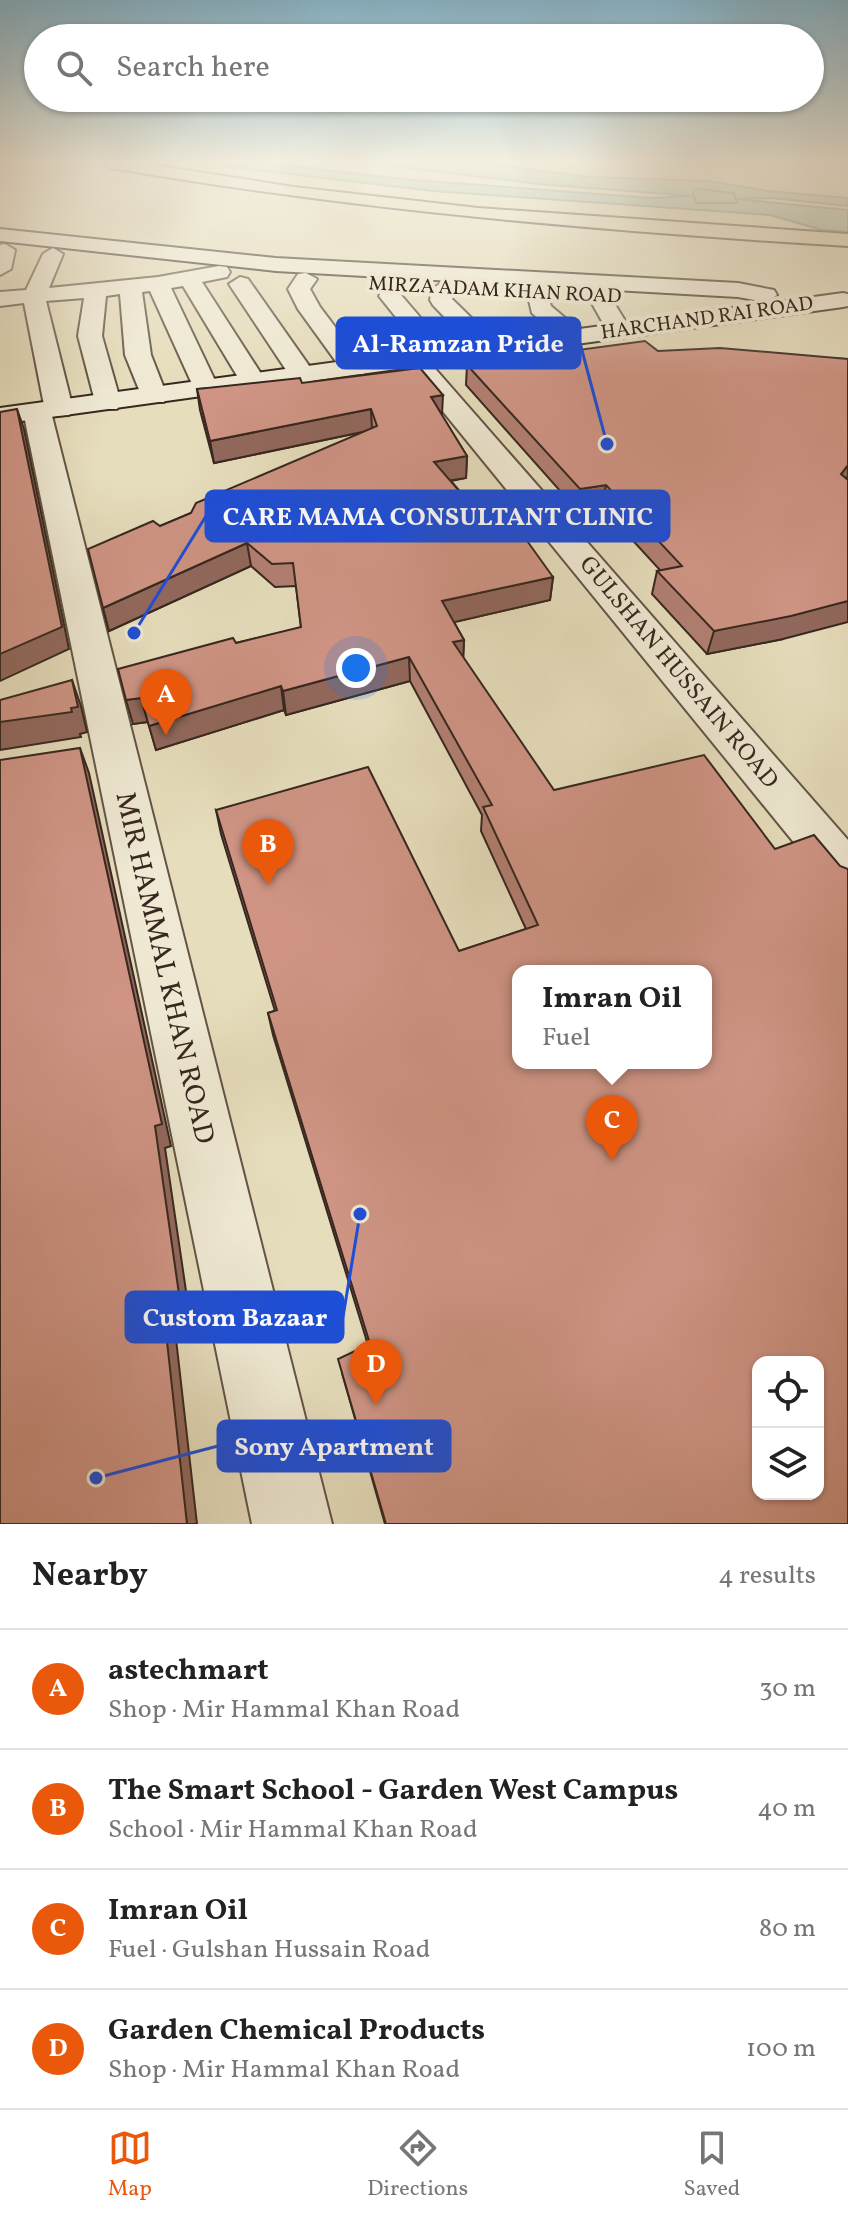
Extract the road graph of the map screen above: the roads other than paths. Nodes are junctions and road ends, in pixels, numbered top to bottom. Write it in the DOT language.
graph roads {
  1 [pos="747,234"];
  2 [pos="848,240"];
  3 [pos="1,251"];
  4 [pos="53,254"];
  5 [pos="230,278"];
  6 [pos="190,279"];
  7 [pos="306,279"];
  8 [pos="158,284"];
  9 [pos="130,285"];
  10 [pos="396,286"];
  11 [pos="96,289"];
  12 [pos="443,289"];
  13 [pos="752,294"];
  14 [pos="34,296"];
  15 [pos="539,296"];
  16 [pos="600,298"];
  17 [pos="0,299"];
  18 [pos="846,300"];
  19 [pos="620,332"];
  20 [pos="574,338"];
  21 [pos="490,350"];
  22 [pos="428,359"];
  23 [pos="354,369"];
  24 [pos="303,376"];
  25 [pos="254,383"];
  26 [pos="206,389"];
  27 [pos="154,396"];
  28 [pos="107,403"];
  29 [pos="32,412"];
  30 [pos="848,874"];
  31 [pos="292,1524"];
  1 -- 2 [label="highway"];
  3 -- 4 [label="street, MIRZA ADAM KHAN ROAD"];
  3 -- 13 [label="street, MIRZA ADAM KHAN ROAD"];
  4 -- 5 [label="street, MIRZA ADAM KHAN ROAD"];
  4 -- 14 [label="street"];
  5 -- 6 [label="street"];
  5 -- 7 [label="street, MIRZA ADAM KHAN ROAD"];
  5 -- 24 [label="street"];
  6 -- 8 [label="street"];
  6 -- 25 [label="street"];
  7 -- 10 [label="street, MIRZA ADAM KHAN ROAD"];
  7 -- 23 [label="street"];
  8 -- 9 [label="street"];
  8 -- 26 [label="street"];
  9 -- 11 [label="street"];
  9 -- 27 [label="street"];
  10 -- 12 [label="street, MIRZA ADAM KHAN ROAD"];
  10 -- 22 [label="street, GULSHAN HUSSAIN ROAD"];
  11 -- 14 [label="street"];
  11 -- 28 [label="street"];
  12 -- 15 [label="street, MIRZA ADAM KHAN ROAD"];
  12 -- 21 [label="street"];
  13 -- 16 [label="street, MIRZA ADAM KHAN ROAD"];
  13 -- 18 [label="street, MIRZA ADAM KHAN ROAD"];
  14 -- 17 [label="street"];
  14 -- 29 [label="street, MIR HAMMAL KHAN ROAD"];
  15 -- 16 [label="street, MIRZA ADAM KHAN ROAD"];
  15 -- 20 [label="street"];
  16 -- 19 [label="street"];
  18 -- 19 [label="street, HARCHAND RAI ROAD"];
  19 -- 20 [label="street, HARCHAND RAI ROAD"];
  20 -- 21 [label="street, HARCHAND RAI ROAD"];
  21 -- 22 [label="street, HARCHAND RAI ROAD"];
  22 -- 23 [label="street, HARCHAND RAI ROAD"];
  22 -- 30 [label="street, GULSHAN HUSSAIN ROAD"];
  23 -- 24 [label="street, HARCHAND RAI ROAD"];
  24 -- 25 [label="street, HARCHAND RAI ROAD"];
  25 -- 26 [label="street, HARCHAND RAI ROAD"];
  26 -- 27 [label="street, HARCHAND RAI ROAD"];
  27 -- 28 [label="street, HARCHAND RAI ROAD"];
  28 -- 29 [label="street, HARCHAND RAI ROAD"];
  29 -- 31 [label="street, MIR HAMMAL KHAN ROAD"];
}
